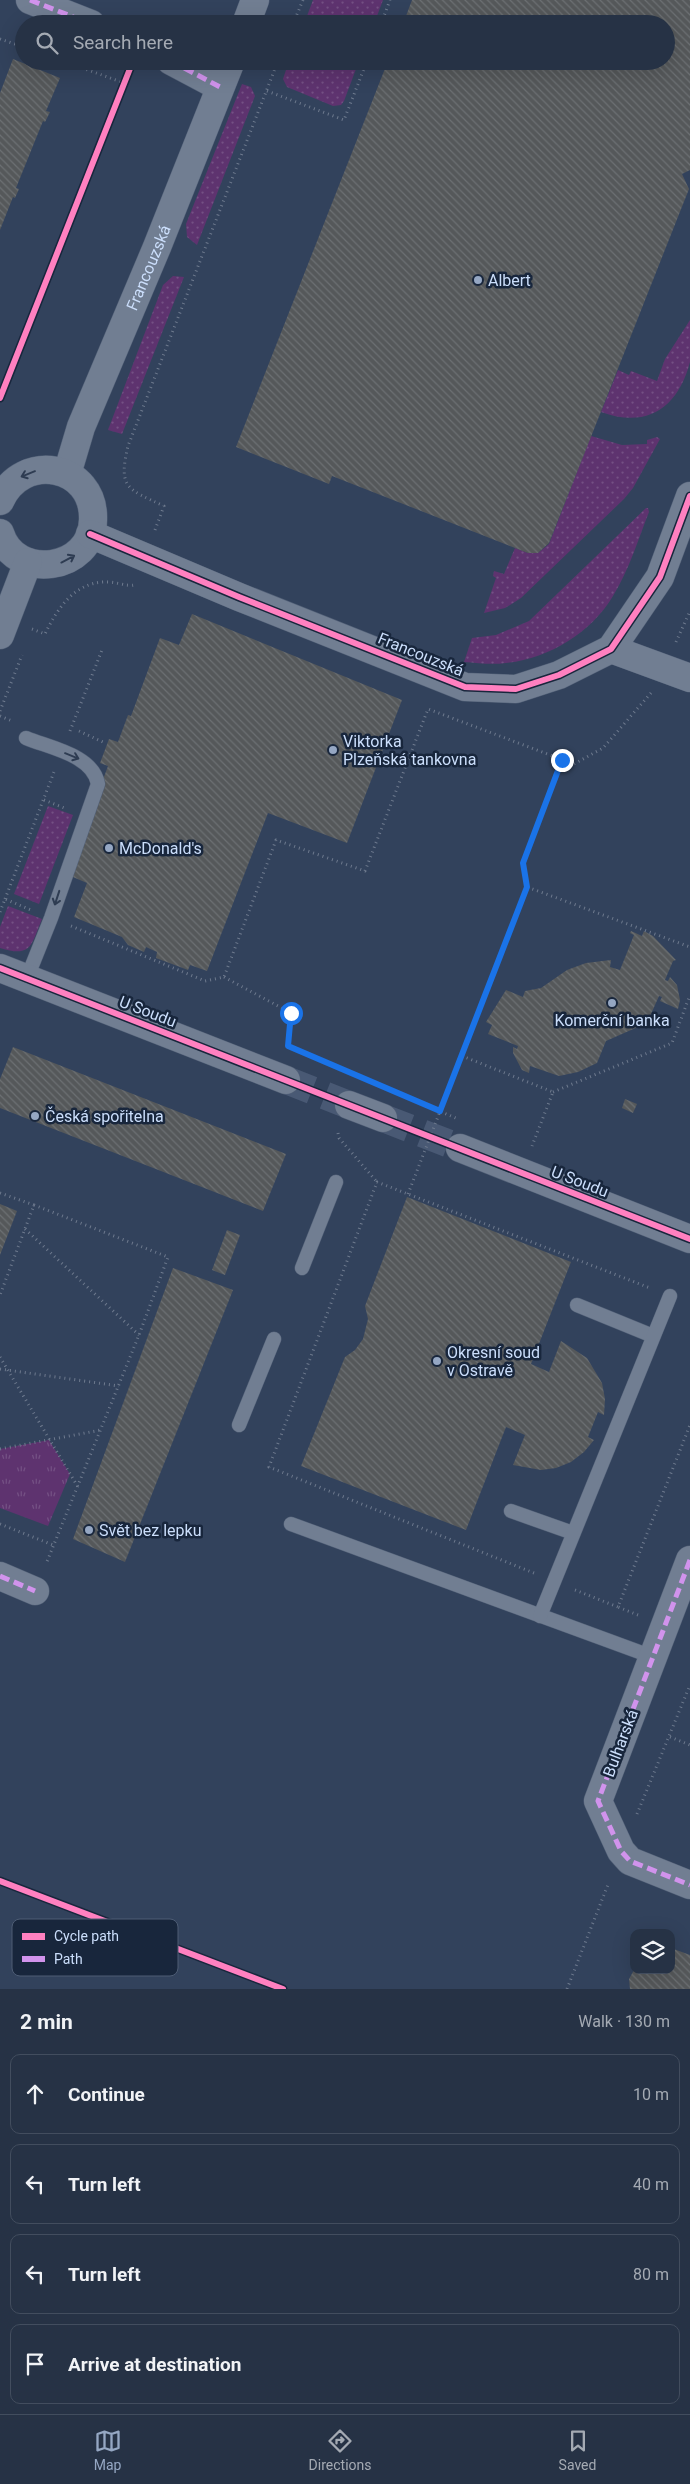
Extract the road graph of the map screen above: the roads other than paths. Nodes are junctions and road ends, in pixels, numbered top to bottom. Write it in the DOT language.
graph roads {
  1 [pos="30,0"];
  2 [pos="256,0"];
  3 [pos="68,15"];
  4 [pos="250,15"];
  5 [pos="188,70"];
  6 [pos="227,70"];
  7 [pos="220,87"];
  8 [pos="67,474"];
  9 [pos="690,496"];
  10 [pos="0,501"];
  11 [pos="0,533"];
  12 [pos="90,534"];
  13 [pos="28,562"];
  14 [pos="0,635"];
  15 [pos="611,650"];
  16 [pos="690,678"];
  17 [pos="26,738"];
  18 [pos="0,968"];
  19 [pos="27,978"];
  20 [pos="286,1080"];
  21 [pos="460,1148"];
  22 [pos="336,1182"];
  23 [pos="690,1238"];
  24 [pos="302,1268"];
  25 [pos="670,1296"];
  26 [pos="577,1305"];
  27 [pos="653,1336"];
  28 [pos="274,1339"];
  29 [pos="239,1425"];
  30 [pos="511,1511"];
  31 [pos="291,1524"];
  32 [pos="574,1533"];
  33 [pos="690,1560"];
  34 [pos="0,1576"];
  35 [pos="35,1591"];
  36 [pos="540,1616"];
  37 [pos="653,1657"];
  38 [pos="690,1885"];
  1 -- 3 [label="street"];
  2 -- 4 [label="street"];
  5 -- 7 [label="street"];
  6 -- 7 [label="street, Francouzská"];
  7 -- 8 [label="street, Francouzská"];
  8 -- 10 [label="street, one-way"];
  8 -- 12 [label="street"];
  9 -- 15 [label="street"];
  11 -- 13 [label="street"];
  13 -- 12 [label="street, one-way"];
  12 -- 15 [label="street, Francouzská"];
  13 -- 14 [label="street"];
  15 -- 16 [label="street"];
  17 -- 19 [label="lane, one-way"];
  18 -- 19 [label="street, U Soudu"];
  19 -- 20 [label="street, U Soudu"];
  21 -- 23 [label="street, U Soudu"];
  22 -- 24 [label="lane"];
  25 -- 27 [label="lane"];
  26 -- 27 [label="lane"];
  27 -- 32 [label="lane"];
  28 -- 29 [label="lane"];
  30 -- 32 [label="lane"];
  31 -- 36 [label="lane"];
  32 -- 36 [label="lane"];
  33 -- 37 [label="street, Bulharská"];
  34 -- 35 [label="street"];
  36 -- 37 [label="lane"];
  37 -- 38 [label="street, Bulharská"];
}
